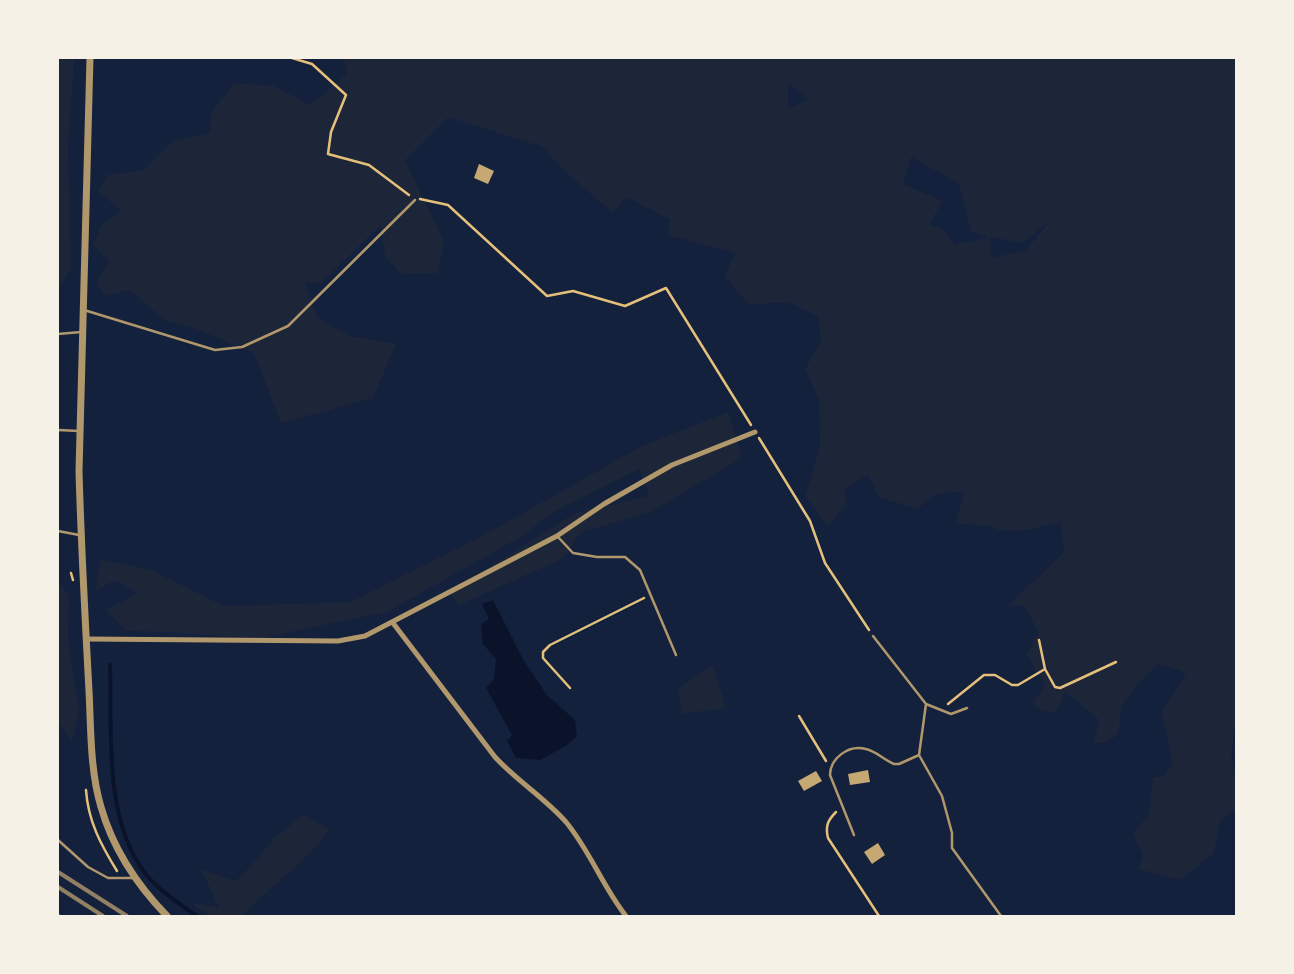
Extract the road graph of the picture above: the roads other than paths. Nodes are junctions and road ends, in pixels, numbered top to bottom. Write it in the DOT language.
graph roads {
  1 [pos="90,58"];
  2 [pos="415,200"];
  3 [pos="84,310"];
  4 [pos="84,332"];
  5 [pos="58,334"];
  6 [pos="58,430"];
  7 [pos="80,431"];
  8 [pos="755,432"];
  9 [pos="58,531"];
  10 [pos="80,535"];
  11 [pos="556,536"];
  12 [pos="394,623"];
  13 [pos="873,636"];
  14 [pos="86,639"];
  15 [pos="676,655"];
  16 [pos="926,704"];
  17 [pos="967,708"];
  18 [pos="919,755"];
  19 [pos="854,835"];
  20 [pos="58,840"];
  21 [pos="135,878"];
  22 [pos="167,916"];
  23 [pos="626,916"];
  24 [pos="1001,916"];
  1 -- 3 [label="street"];
  2 -- 3 [label="lane"];
  3 -- 4 [label="street"];
  4 -- 5 [label="lane"];
  4 -- 7 [label="street"];
  6 -- 7 [label="lane"];
  7 -- 10 [label="street"];
  8 -- 11 [label="street"];
  9 -- 10 [label="lane"];
  10 -- 14 [label="street"];
  11 -- 12 [label="street"];
  11 -- 15 [label="lane"];
  12 -- 14 [label="street"];
  12 -- 23 [label="street"];
  13 -- 16 [label="lane"];
  14 -- 21 [label="street"];
  16 -- 17 [label="lane"];
  16 -- 18 [label="lane"];
  18 -- 19 [label="lane"];
  18 -- 24 [label="lane"];
  20 -- 21 [label="lane"];
  21 -- 22 [label="street"];
}
